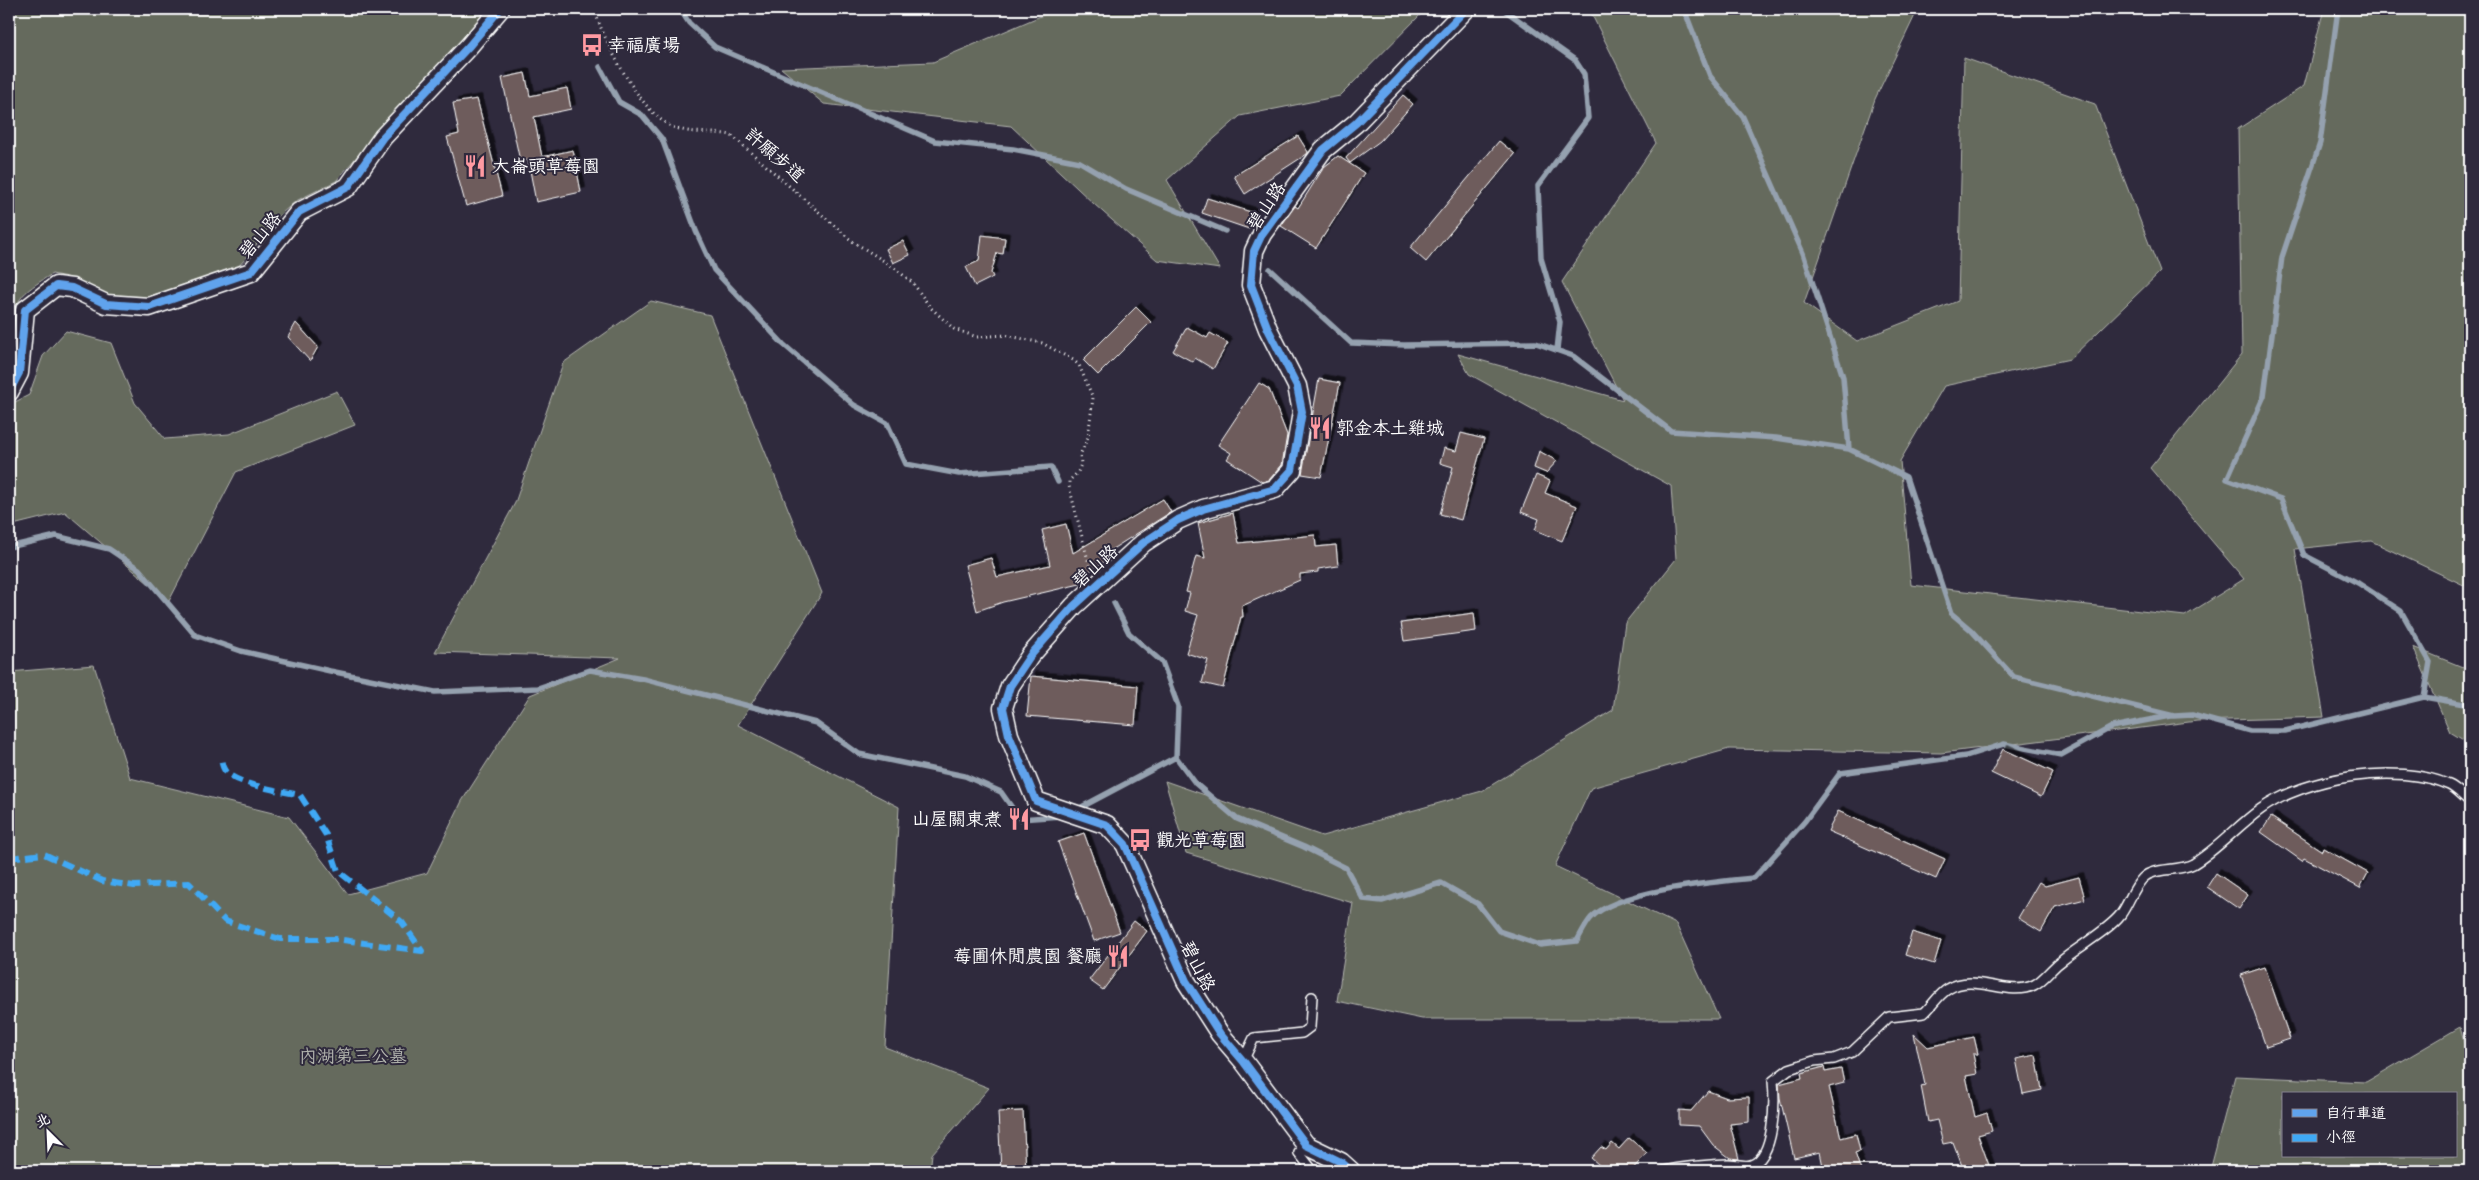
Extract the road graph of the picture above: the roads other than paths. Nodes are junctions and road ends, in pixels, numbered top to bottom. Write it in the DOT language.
graph roads {
  1 [pos="500,9"];
  2 [pos="1466,9"];
  3 [pos="9,392"];
  4 [pos="2470,797"];
  5 [pos="1312,997"];
  6 [pos="1243,1061"];
  7 [pos="1306,1145"];
  8 [pos="1312,1171"];
  9 [pos="1351,1171"];
  10 [pos="1664,1171"];
  1 -- 3 [label="street, 碧山路"];
  2 -- 6 [label="street, 碧山路"];
  4 -- 10 [label="lane"];
  5 -- 6 [label="lane"];
  6 -- 7 [label="street, 碧山路"];
  7 -- 8 [label="lane"];
  7 -- 9 [label="street, 碧山路"];
}
